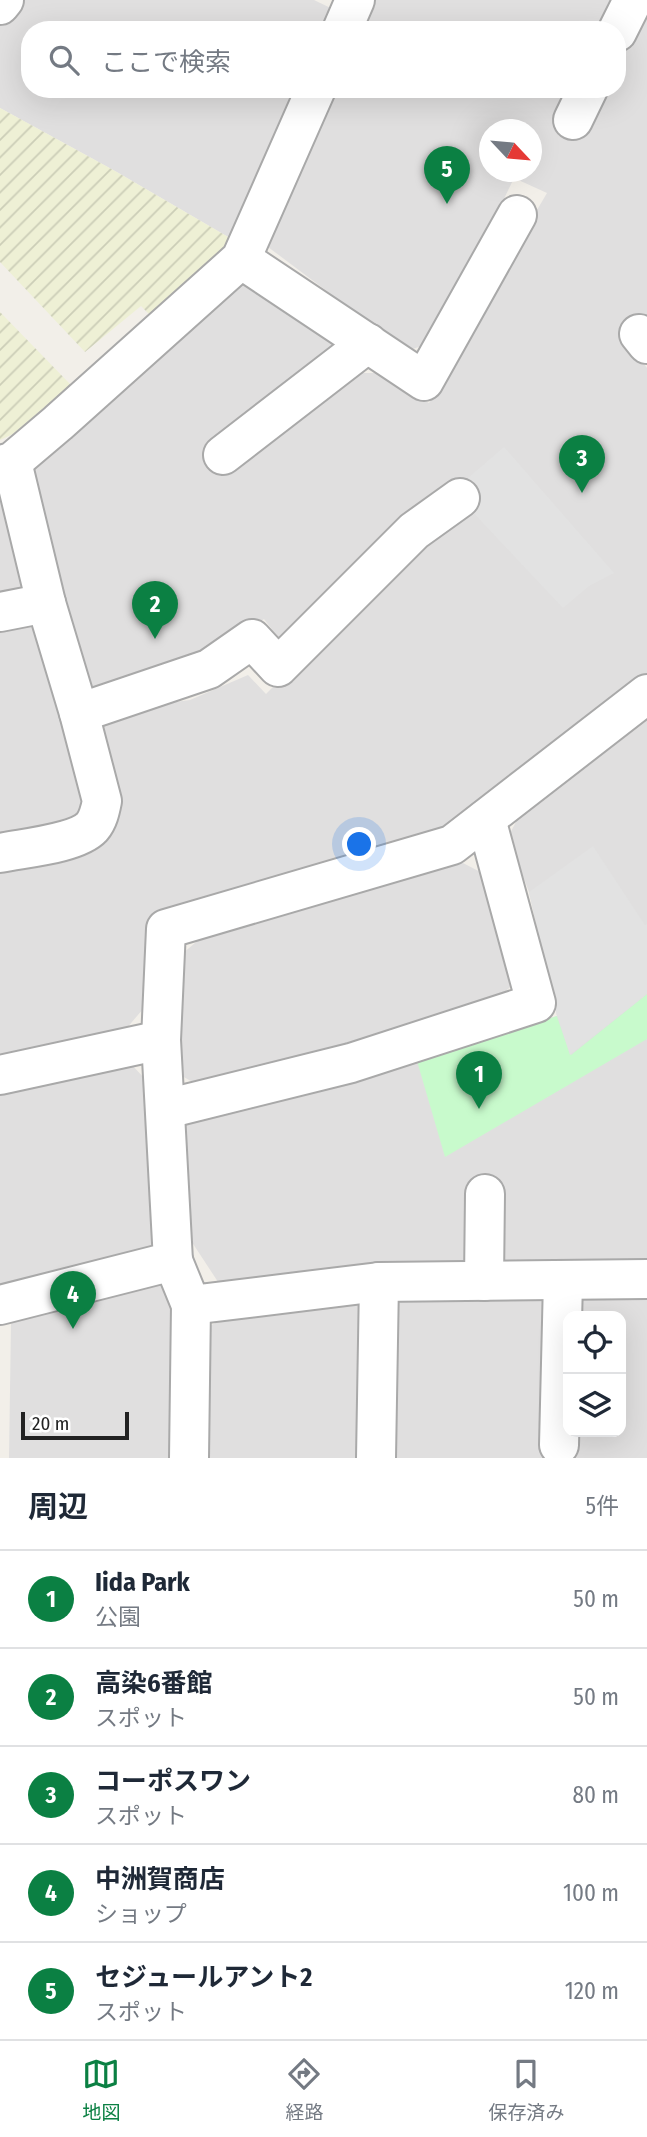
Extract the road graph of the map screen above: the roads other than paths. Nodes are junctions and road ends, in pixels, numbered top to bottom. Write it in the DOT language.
graph roads {
  1 [pos="4,0"];
  2 [pos="633,0"];
  3 [pos="0,5"];
  4 [pos="622,21"];
  5 [pos="312,98"];
  6 [pos="517,215"];
  7 [pos="241,259"];
  8 [pos="368,343"];
  9 [pos="223,455"];
  10 [pos="6,464"];
  11 [pos="460,499"];
  12 [pos="46,603"];
  13 [pos="0,612"];
  14 [pos="647,694"];
  15 [pos="79,713"];
  16 [pos="486,819"];
  17 [pos="0,853"];
  18 [pos="161,1040"];
  19 [pos="0,1075"];
  20 [pos="166,1109"];
  21 [pos="485,1194"];
  22 [pos="173,1261"];
  23 [pos="647,1279"];
  24 [pos="484,1281"];
  25 [pos="563,1281"];
  26 [pos="379,1282"];
  27 [pos="0,1305"];
  28 [pos="191,1305"];
  29 [pos="559,1446"];
  30 [pos="189,1458"];
  31 [pos="376,1458"];
  1 -- 3 [label="street"];
  2 -- 4 [label="street"];
  5 -- 7 [label="street"];
  6 -- 8 [label="street"];
  7 -- 8 [label="street"];
  7 -- 10 [label="street"];
  8 -- 9 [label="street"];
  10 -- 12 [label="street"];
  11 -- 15 [label="street"];
  12 -- 13 [label="street"];
  12 -- 15 [label="street"];
  14 -- 16 [label="street"];
  15 -- 17 [label="street"];
  16 -- 18 [label="street"];
  16 -- 20 [label="street"];
  18 -- 19 [label="street"];
  18 -- 20 [label="street"];
  20 -- 22 [label="street"];
  21 -- 24 [label="street"];
  22 -- 27 [label="street"];
  22 -- 28 [label="street"];
  23 -- 25 [label="street"];
  24 -- 25 [label="street"];
  24 -- 26 [label="street"];
  25 -- 29 [label="street"];
  26 -- 28 [label="street"];
  26 -- 31 [label="street"];
  28 -- 30 [label="street"];
}
